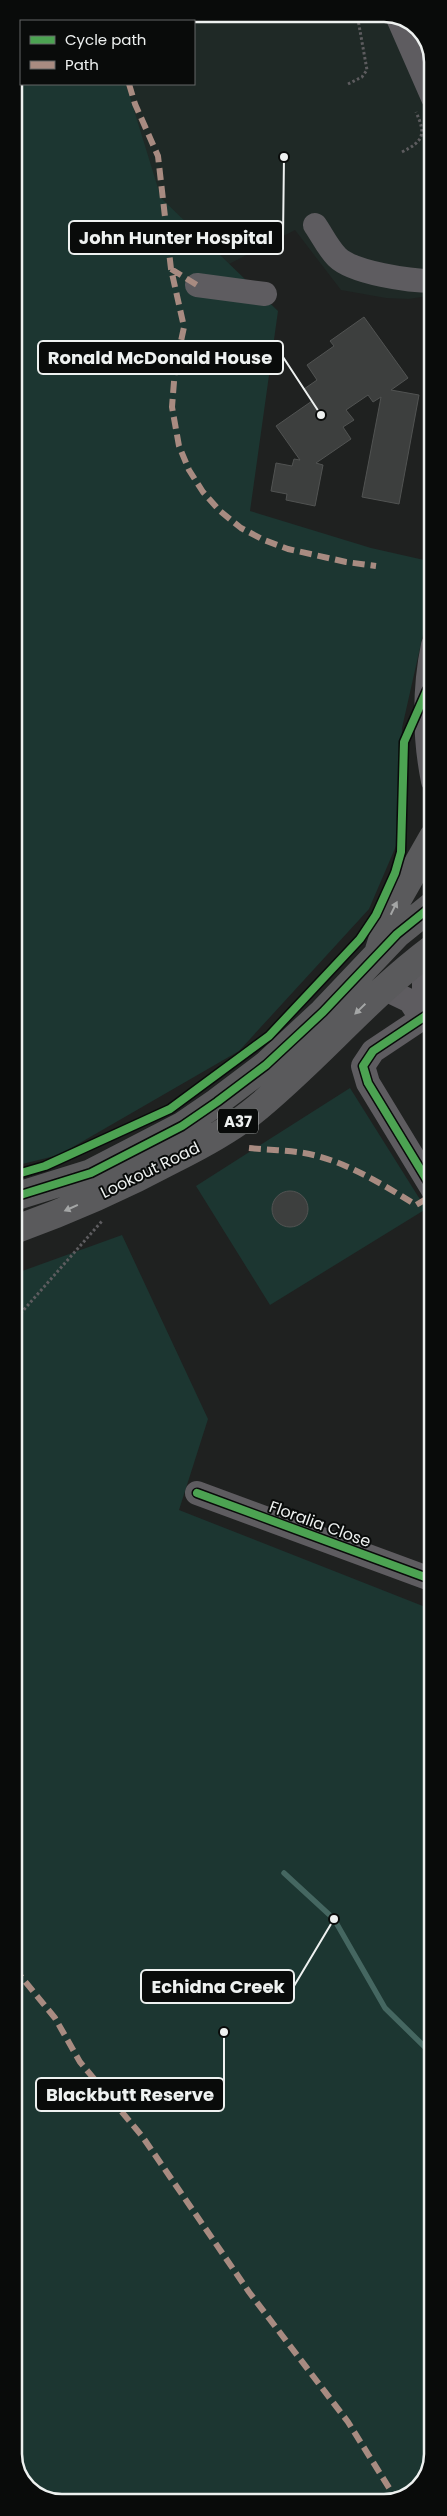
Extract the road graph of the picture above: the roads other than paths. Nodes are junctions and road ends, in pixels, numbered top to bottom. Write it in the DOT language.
graph roads {
  1 [pos="389,23"];
  2 [pos="423,102"];
  3 [pos="316,225"];
  4 [pos="424,280"];
  5 [pos="197,285"];
  6 [pos="265,294"];
  7 [pos="424,853"];
  8 [pos="424,912"];
  9 [pos="377,954"];
  10 [pos="424,955"];
  11 [pos="383,988"];
  12 [pos="424,1008"];
  13 [pos="424,1015"];
  14 [pos="424,1175"];
  15 [pos="22,1194"];
  16 [pos="22,1227"];
  17 [pos="197,1493"];
  18 [pos="424,1577"];
  1 -- 2 [label="street"];
  3 -- 4 [label="street"];
  5 -- 6 [label="street"];
  9 -- 7 [label="highway, one-way"];
  8 -- 9 [label="highway, Lookout Road / A37"];
  9 -- 15 [label="highway, Lookout Road / A37"];
  10 -- 11 [label="highway, Lookout Road / A37"];
  11 -- 12 [label="street"];
  11 -- 16 [label="highway, Lookout Road / A37, one-way"];
  13 -- 14 [label="street"];
  17 -- 18 [label="street, Floralia Close"];
}
